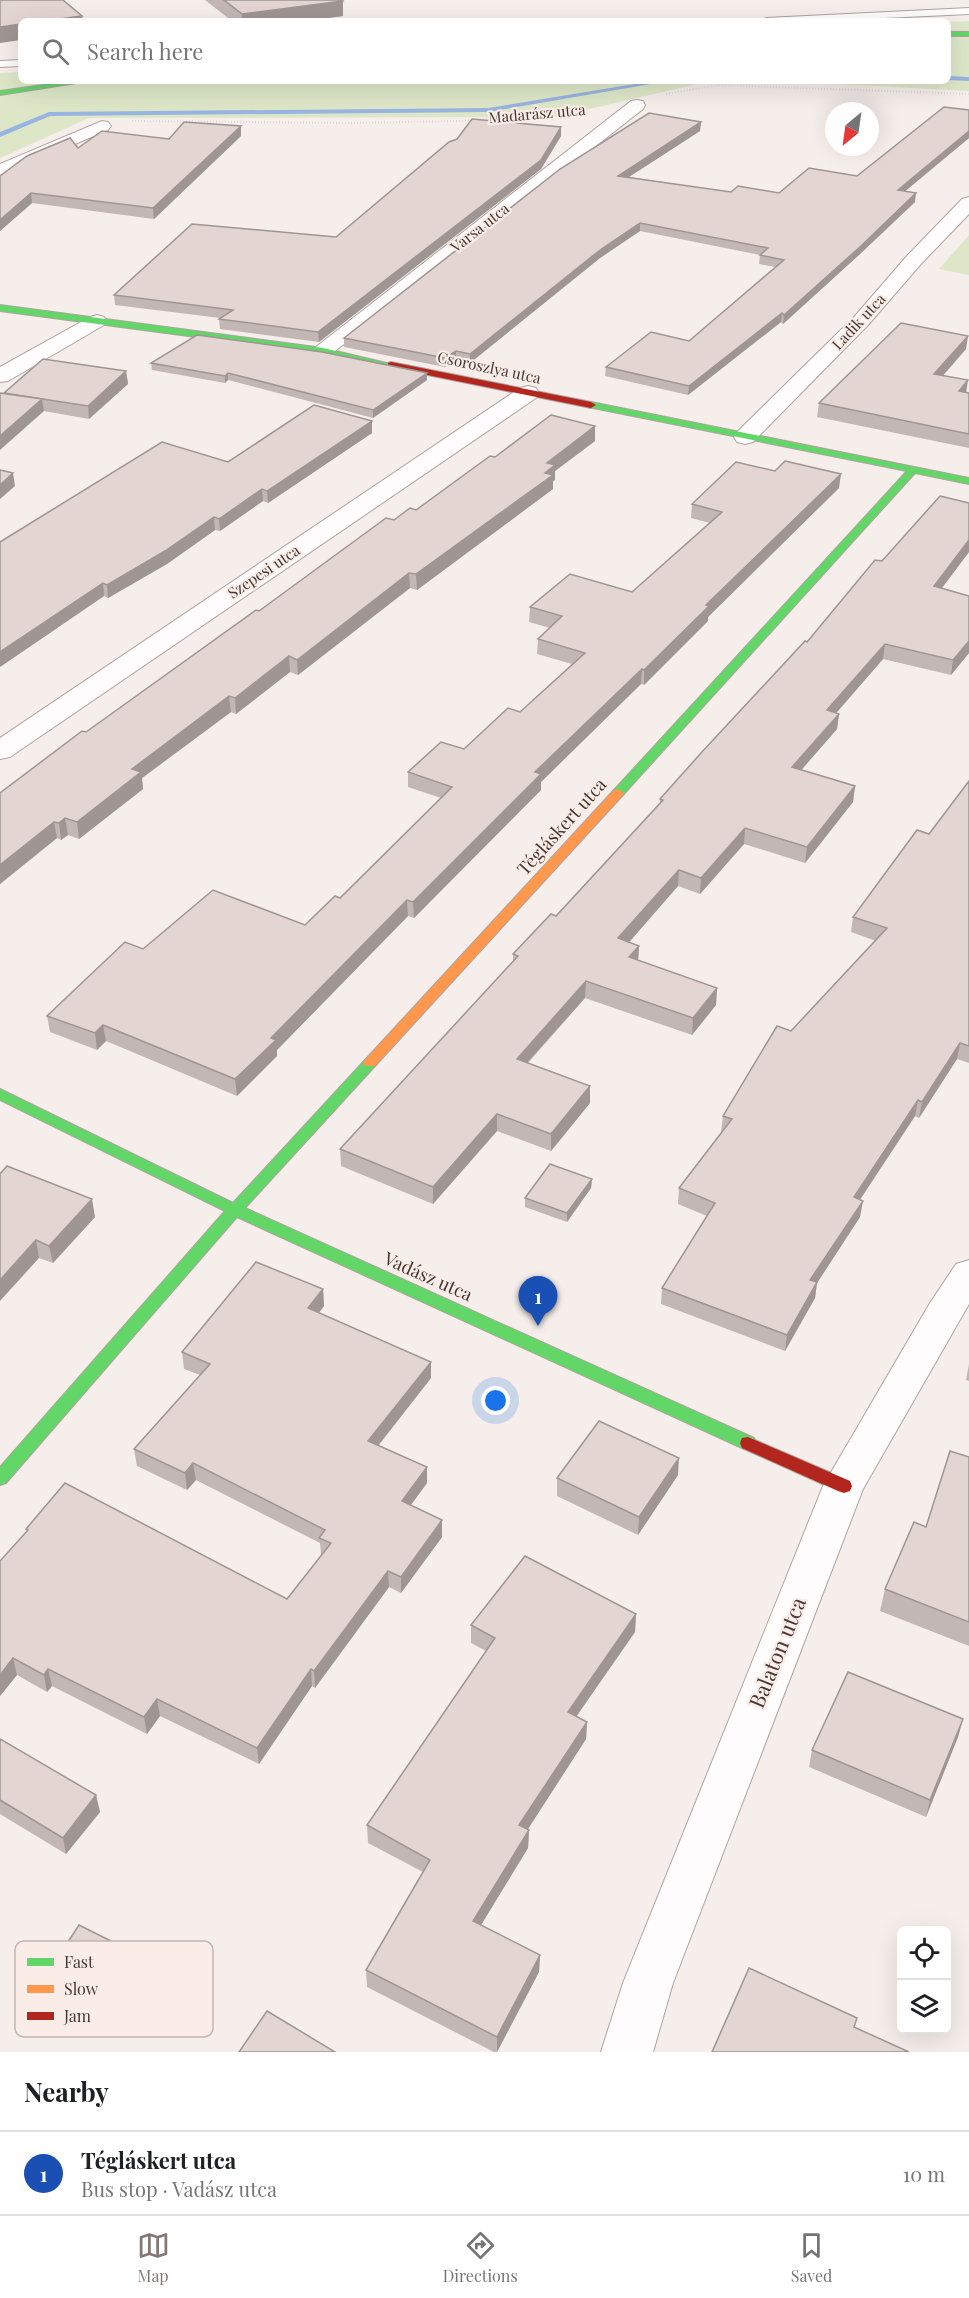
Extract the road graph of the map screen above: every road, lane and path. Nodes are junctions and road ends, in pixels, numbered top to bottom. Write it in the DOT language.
graph roads {
  1 [pos="969,11"];
  2 [pos="827,18"];
  3 [pos="951,34"];
  4 [pos="969,34"];
  5 [pos="18,63"];
  6 [pos="0,64"];
  7 [pos="64,84"];
  8 [pos="0,93"];
  9 [pos="969,94"];
  10 [pos="637,105"];
  11 [pos="102,126"];
  12 [pos="0,171"];
  13 [pos="969,203"];
  14 [pos="0,308"];
  15 [pos="97,321"];
  16 [pos="323,351"];
  17 [pos="0,376"];
  18 [pos="528,393"];
  19 [pos="745,437"];
  20 [pos="913,470"];
  21 [pos="969,481"];
  22 [pos="0,751"];
  23 [pos="0,1094"];
  24 [pos="236,1210"];
  25 [pos="969,1274"];
  26 [pos="0,1478"];
  27 [pos="844,1486"];
  28 [pos="627,2052"];
  1 -- 2 [label="lane"];
  3 -- 4 [label="street"];
  5 -- 6 [label="lane"];
  7 -- 8 [label="street"];
  9 -- 10 [label="path, Madarász utca"];
  10 -- 11 [label="path, Madarász utca"];
  10 -- 16 [label="street, Varsa utca"];
  11 -- 12 [label="street"];
  13 -- 19 [label="street, Ladik utca"];
  14 -- 15 [label="street, Csoroszlya utca"];
  15 -- 16 [label="street, Csoroszlya utca"];
  15 -- 17 [label="street"];
  16 -- 18 [label="street, Csoroszlya utca"];
  18 -- 19 [label="street, Csoroszlya utca"];
  18 -- 22 [label="street, Szepesi utca"];
  19 -- 20 [label="street, Csoroszlya utca"];
  20 -- 21 [label="street, Csoroszlya utca"];
  20 -- 24 [label="street, Tégláskert utca"];
  23 -- 24 [label="street, Vadász utca"];
  24 -- 26 [label="street, Tégláskert utca"];
  24 -- 27 [label="street, Vadász utca"];
  25 -- 27 [label="street, Balaton utca"];
  27 -- 28 [label="street, Balaton utca"];
}
